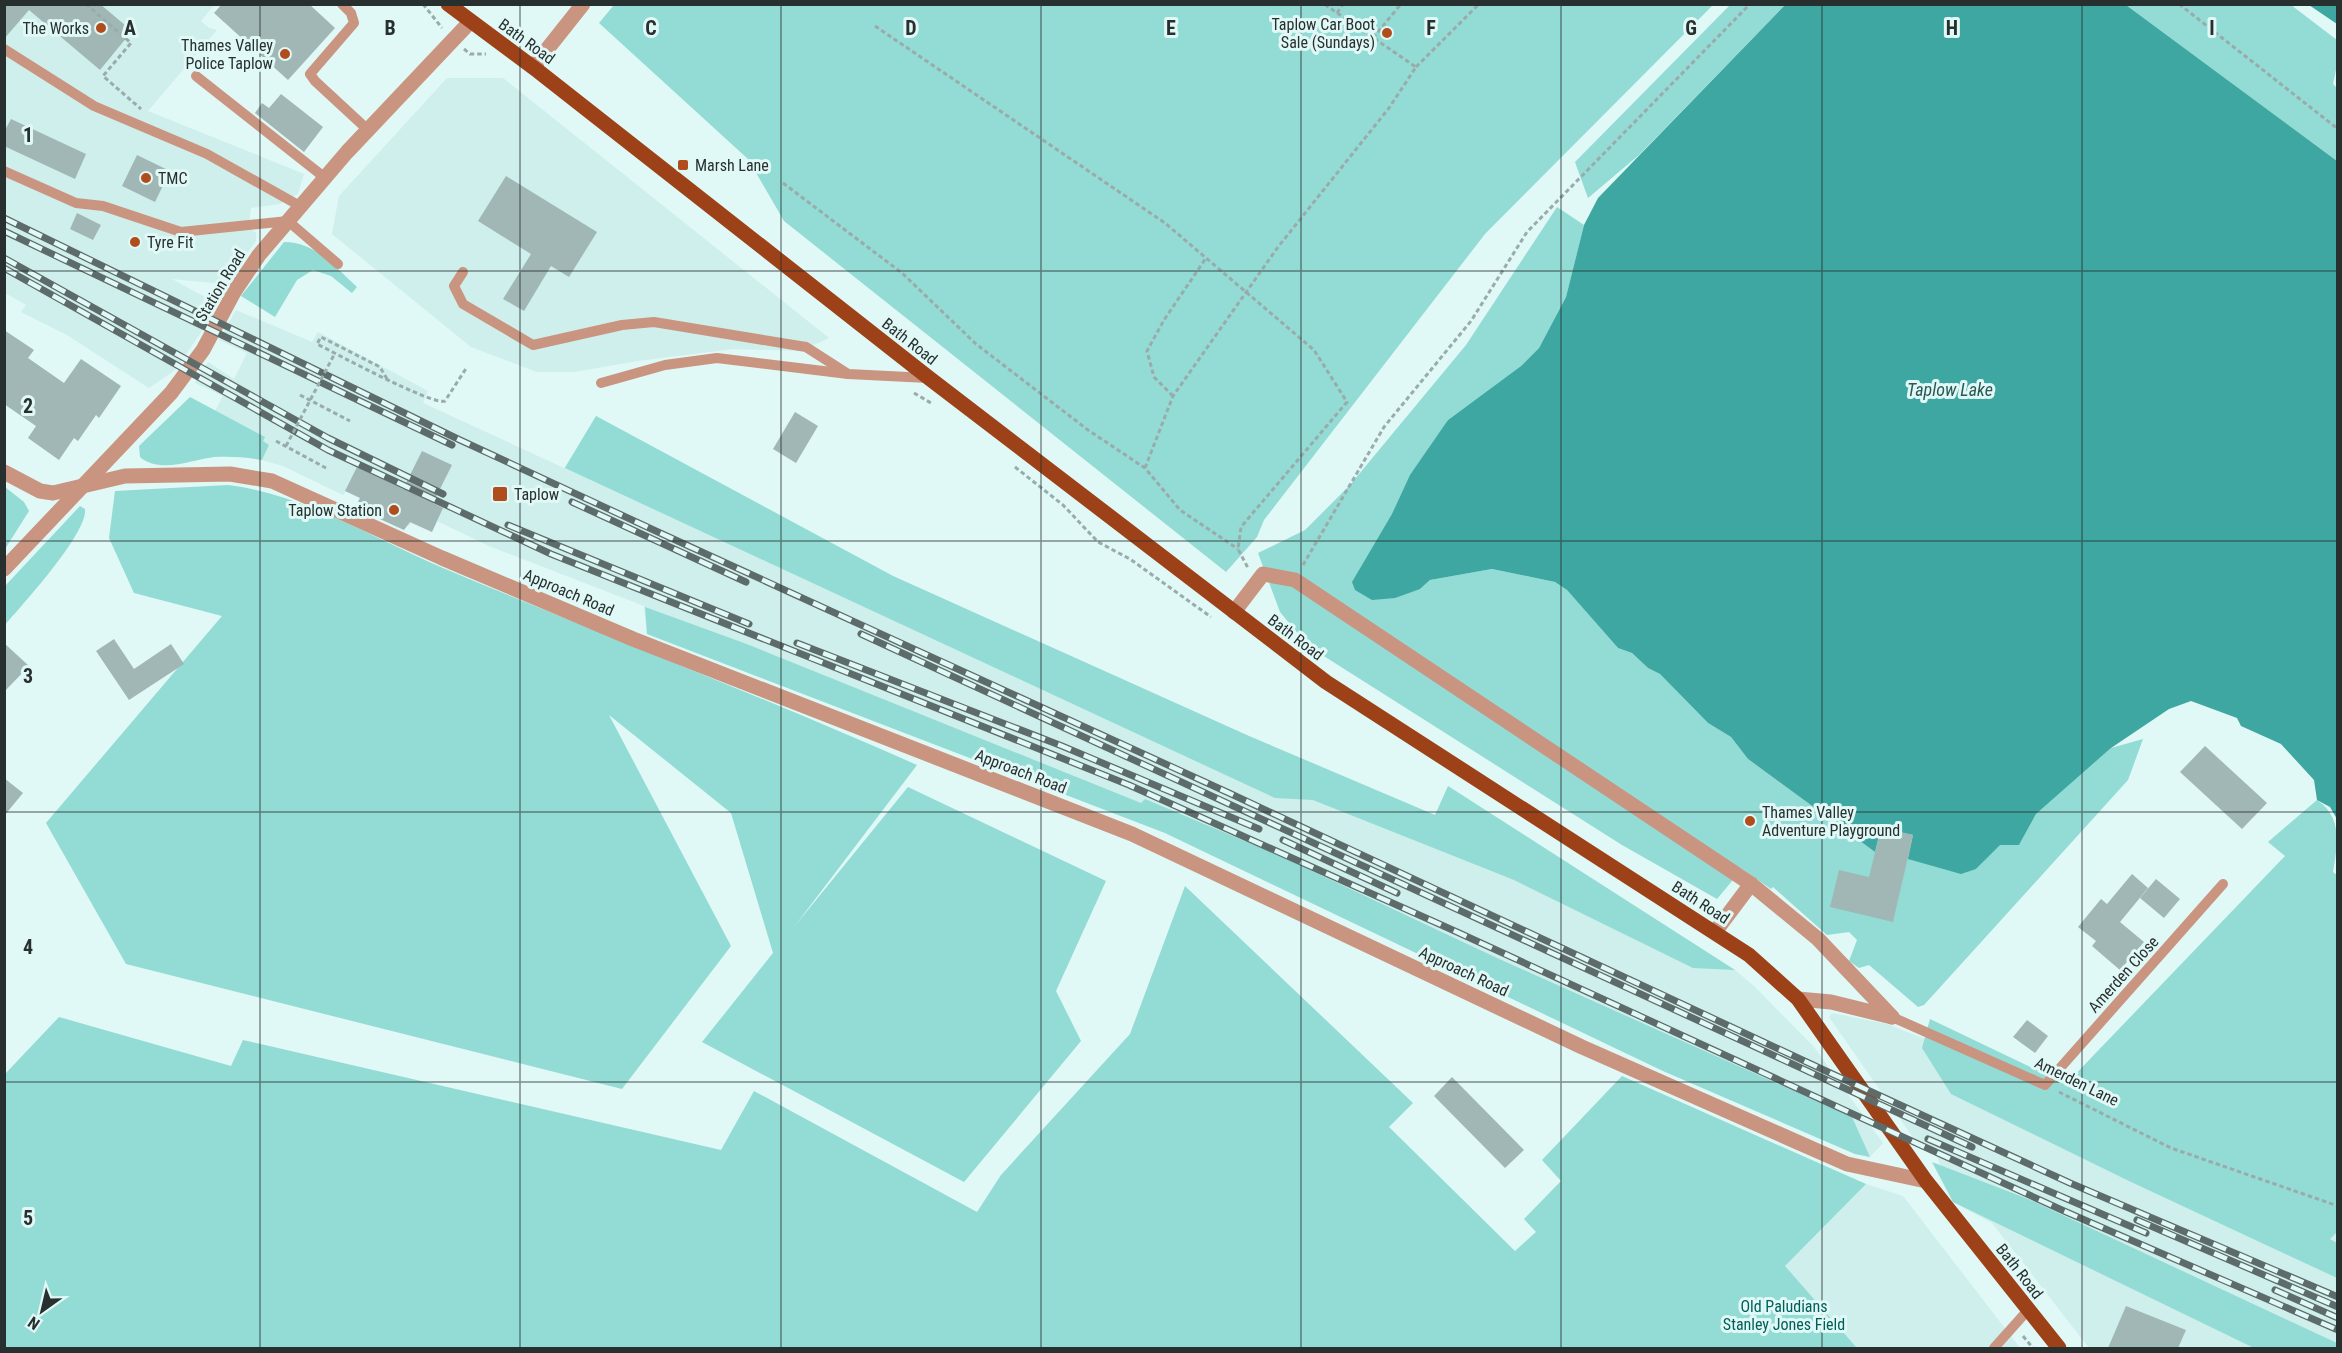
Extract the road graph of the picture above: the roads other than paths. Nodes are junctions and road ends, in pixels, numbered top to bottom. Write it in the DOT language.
graph roads {
  1 [pos="342,4"];
  2 [pos="448,4"];
  3 [pos="583,4"];
  4 [pos="470,22"];
  5 [pos="4,48"];
  6 [pos="533,67"];
  7 [pos="196,76"];
  8 [pos="368,130"];
  9 [pos="4,171"];
  10 [pos="324,177"];
  11 [pos="300,206"];
  12 [pos="288,221"];
  13 [pos="338,264"];
  14 [pos="463,273"];
  15 [pos="848,374"];
  16 [pos="929,378"];
  17 [pos="601,383"];
  18 [pos="4,472"];
  19 [pos="82,487"];
  20 [pos="4,569"];
  21 [pos="1234,612"];
  22 [pos="1751,884"];
  23 [pos="2223,884"];
  24 [pos="1714,932"];
  25 [pos="1798,999"];
  26 [pos="1892,1017"];
  27 [pos="2045,1084"];
  28 [pos="1926,1181"];
  29 [pos="2028,1310"];
  30 [pos="1994,1348"];
  31 [pos="2059,1348"];
  1 -- 8 [label="lane"];
  2 -- 4 [label="main road, Bath Road"];
  3 -- 6 [label="street"];
  4 -- 6 [label="main road, Bath Road"];
  4 -- 8 [label="street, Station Road"];
  5 -- 11 [label="lane"];
  6 -- 16 [label="main road, Bath Road"];
  7 -- 10 [label="lane"];
  8 -- 10 [label="street, Station Road"];
  9 -- 12 [label="lane"];
  10 -- 11 [label="street, Station Road"];
  11 -- 12 [label="street, Station Road"];
  12 -- 13 [label="lane"];
  12 -- 19 [label="street, Station Road"];
  14 -- 15 [label="lane"];
  15 -- 16 [label="lane"];
  15 -- 17 [label="lane"];
  16 -- 21 [label="main road, Bath Road"];
  18 -- 19 [label="street, Approach Road"];
  19 -- 20 [label="street, Station Road"];
  19 -- 28 [label="street, Approach Road"];
  21 -- 22 [label="street"];
  21 -- 24 [label="main road, Bath Road"];
  22 -- 24 [label="street"];
  22 -- 26 [label="street"];
  23 -- 27 [label="lane, Amerden Close"];
  24 -- 25 [label="main road, Bath Road"];
  25 -- 26 [label="street, Amerden Lane"];
  25 -- 28 [label="main road, Bath Road"];
  26 -- 27 [label="lane, Amerden Lane"];
  28 -- 29 [label="main road, Bath Road"];
  29 -- 30 [label="lane"];
  29 -- 31 [label="main road, Bath Road"];
}
